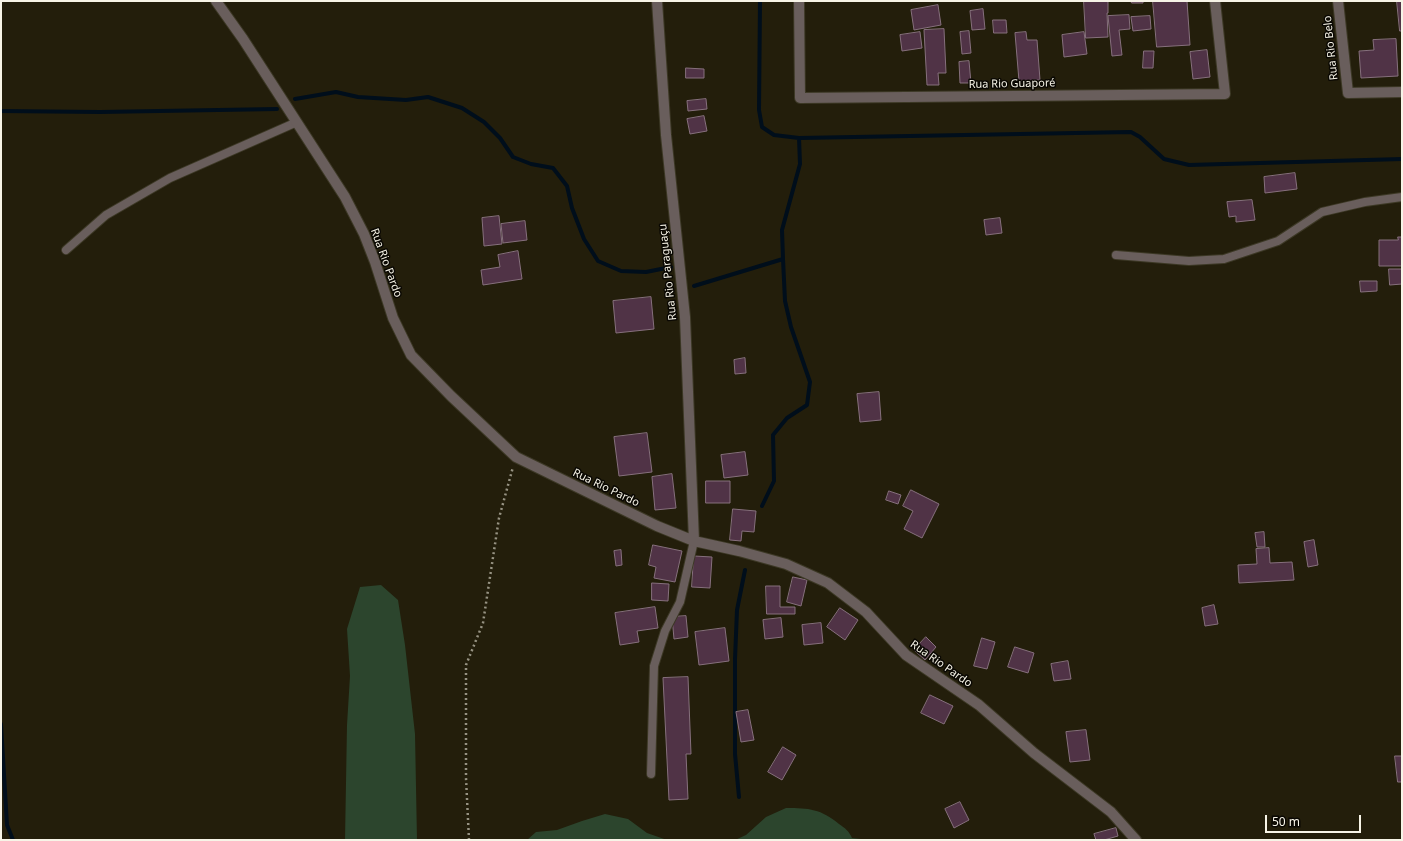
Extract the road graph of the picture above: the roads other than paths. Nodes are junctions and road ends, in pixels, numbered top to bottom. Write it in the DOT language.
graph roads {
  1 [pos="216,1"];
  2 [pos="657,1"];
  3 [pos="799,1"];
  4 [pos="1215,1"];
  5 [pos="1338,1"];
  6 [pos="1402,92"];
  7 [pos="297,122"];
  8 [pos="1402,197"];
  9 [pos="66,250"];
  10 [pos="1116,255"];
  11 [pos="694,541"];
  12 [pos="651,774"];
  13 [pos="1136,840"];
  1 -- 7 [label="street, Rua Rio Pardo"];
  2 -- 11 [label="street, Rua Rio Paraguaçu"];
  3 -- 4 [label="street, Rua Rio Guaporé"];
  5 -- 6 [label="street, Rua Rio Belo"];
  7 -- 9 [label="lane"];
  7 -- 11 [label="street, Rua Rio Pardo"];
  8 -- 10 [label="lane"];
  11 -- 12 [label="lane"];
  11 -- 13 [label="street, Rua Rio Pardo"];
}
